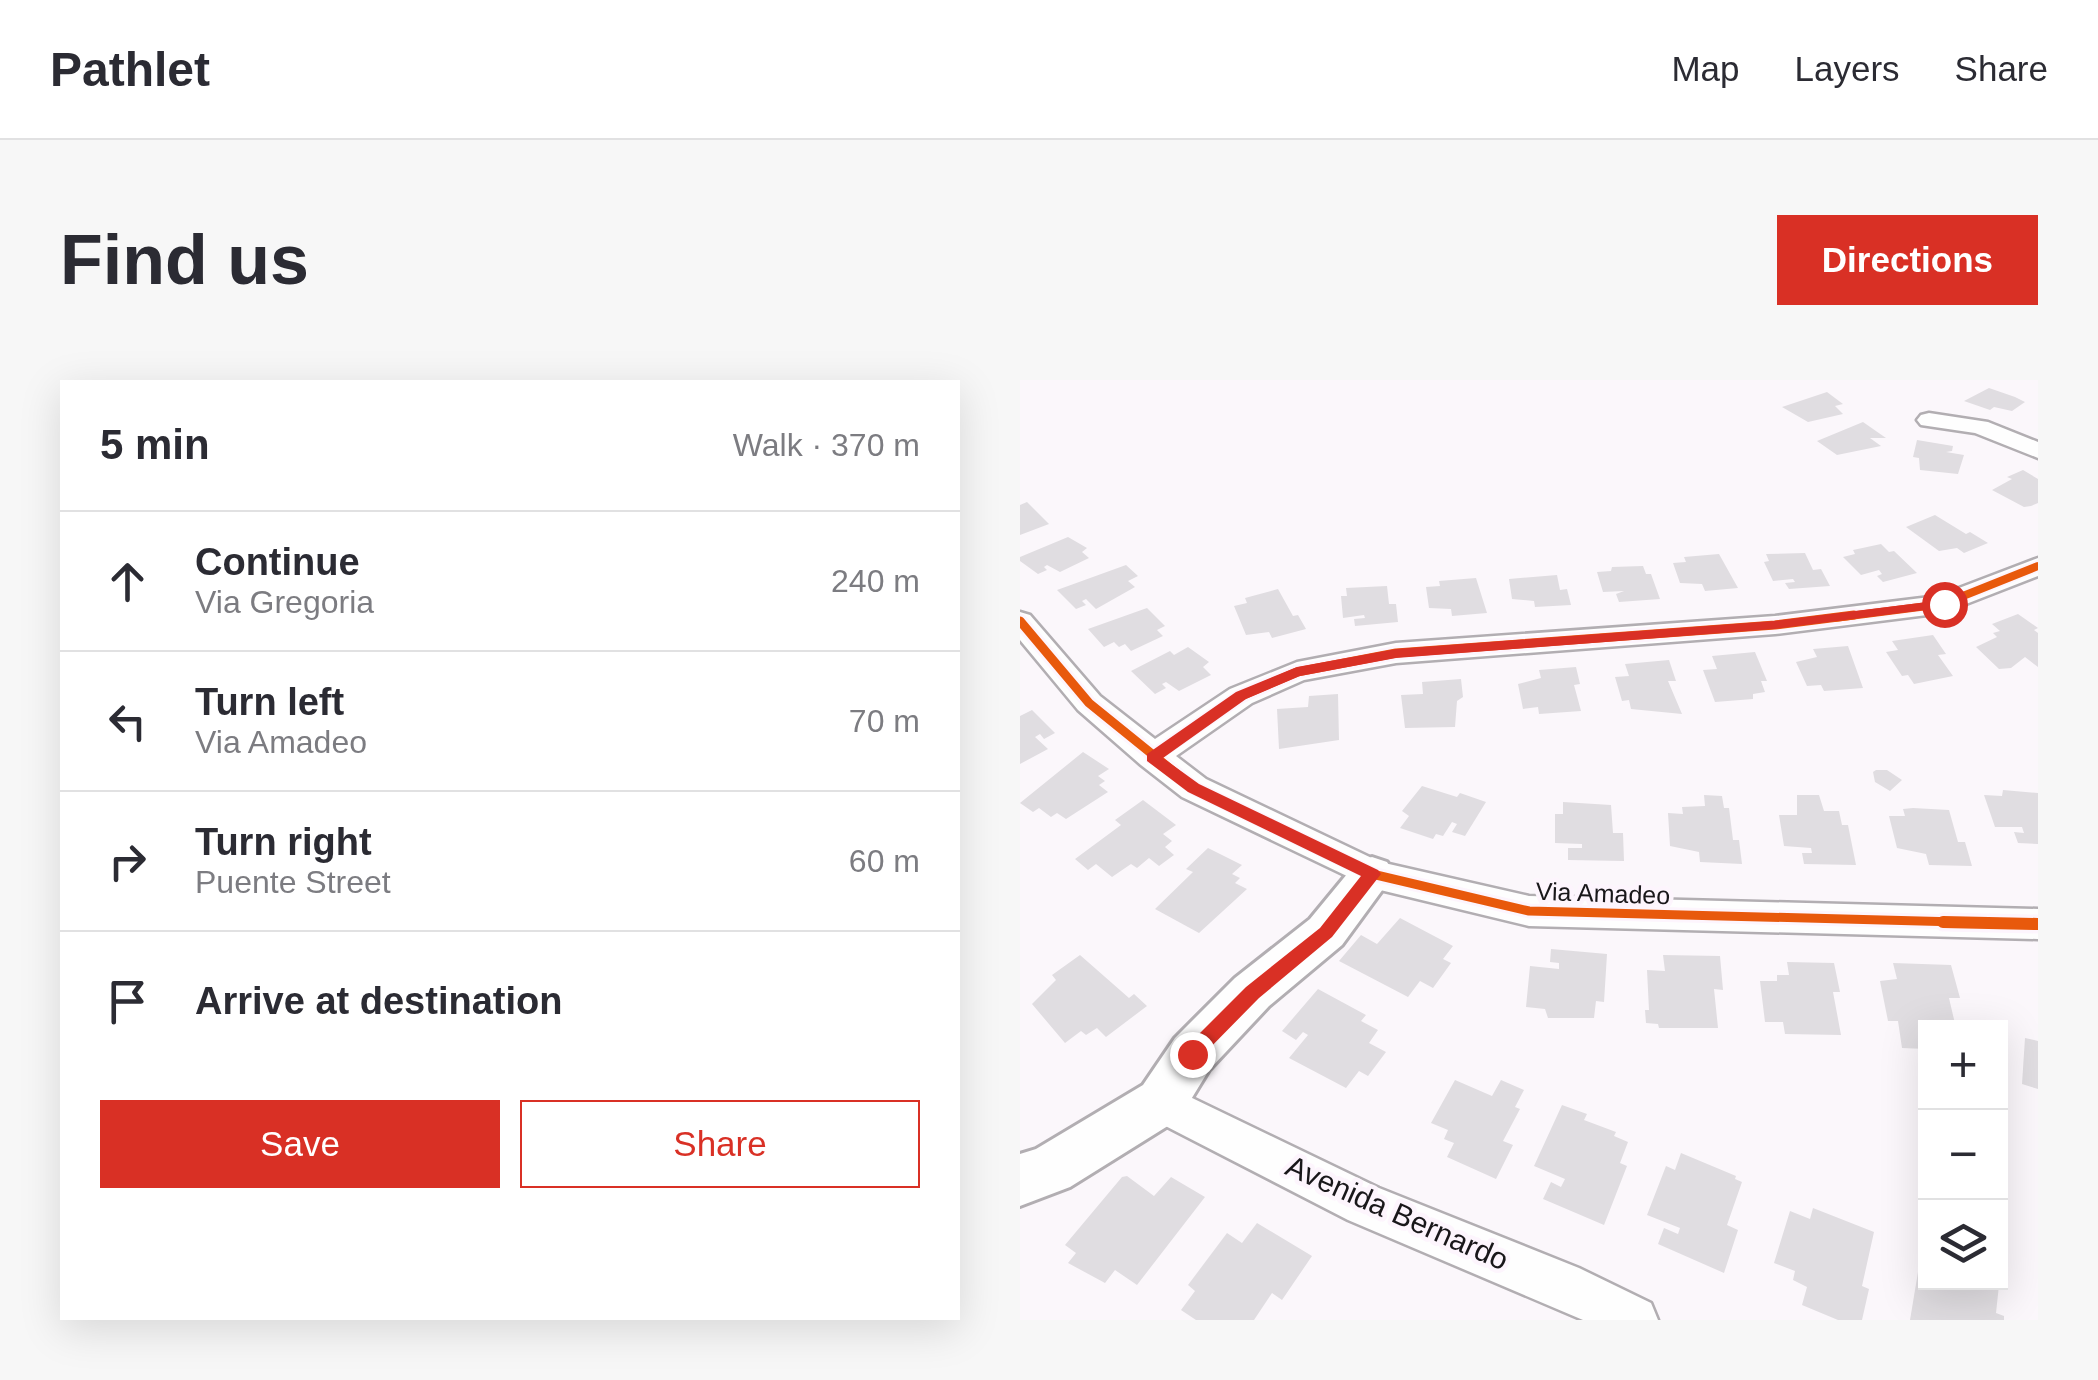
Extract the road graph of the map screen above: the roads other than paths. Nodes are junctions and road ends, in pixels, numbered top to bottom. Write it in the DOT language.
graph roads {
  1 [pos="1929,420"];
  2 [pos="2038,451"];
  3 [pos="2038,566"];
  4 [pos="1020,621"];
  5 [pos="1152,758"];
  6 [pos="1372,874"];
  7 [pos="2038,924"];
  8 [pos="1161,1102"];
  9 [pos="1020,1180"];
  10 [pos="1634,1320"];
  1 -- 2 [label="street"];
  3 -- 5 [label="street"];
  4 -- 5 [label="street, Via Amadeo"];
  5 -- 6 [label="street, Via Amadeo"];
  6 -- 7 [label="street, Via Amadeo"];
  6 -- 8 [label="street"];
  8 -- 9 [label="street"];
  8 -- 10 [label="street, Avenida Bernardo"];
}
